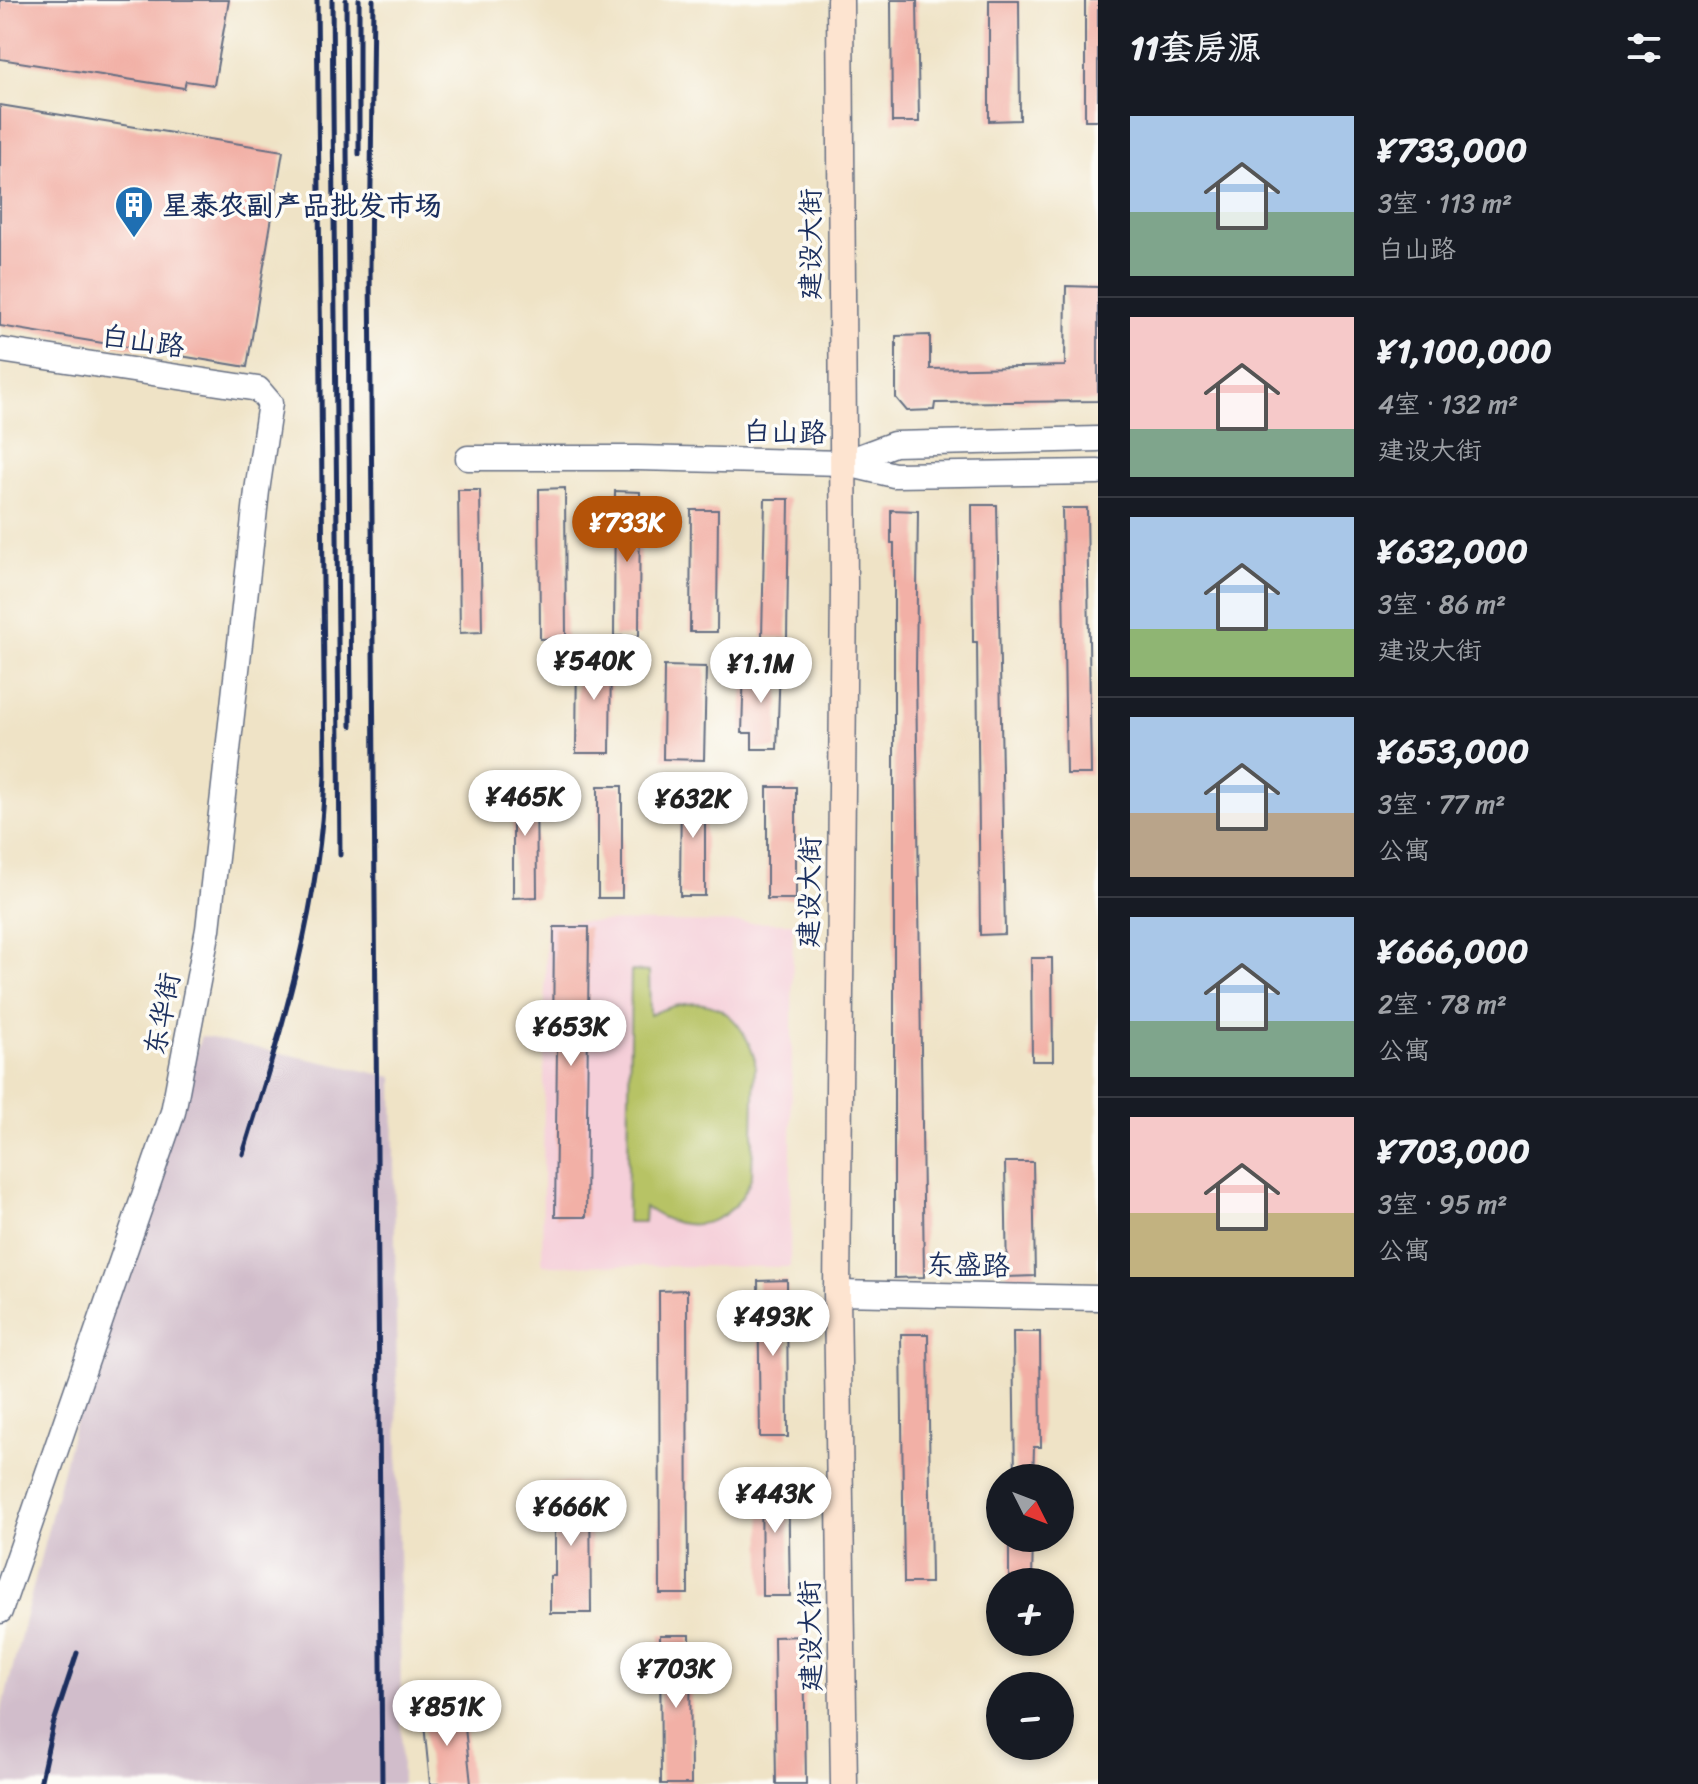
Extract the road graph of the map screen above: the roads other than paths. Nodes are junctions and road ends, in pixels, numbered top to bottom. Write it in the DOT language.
graph roads {
  1 [pos="840,0"];
  2 [pos="0,350"];
  3 [pos="270,403"];
  4 [pos="1098,439"];
  5 [pos="468,458"];
  6 [pos="843,463"];
  7 [pos="1098,472"];
  8 [pos="837,1293"];
  9 [pos="1098,1298"];
  10 [pos="0,1611"];
  11 [pos="844,1784"];
  1 -- 6 [label="main road, 建设大街"];
  2 -- 3 [label="street, 白山路"];
  3 -- 10 [label="street, 东华街"];
  4 -- 6 [label="street"];
  5 -- 6 [label="street, 白山路"];
  6 -- 7 [label="street, 白山路"];
  6 -- 8 [label="main road, 建设大街"];
  8 -- 9 [label="street, 东盛路"];
  8 -- 11 [label="main road, 建设大街"];
}
